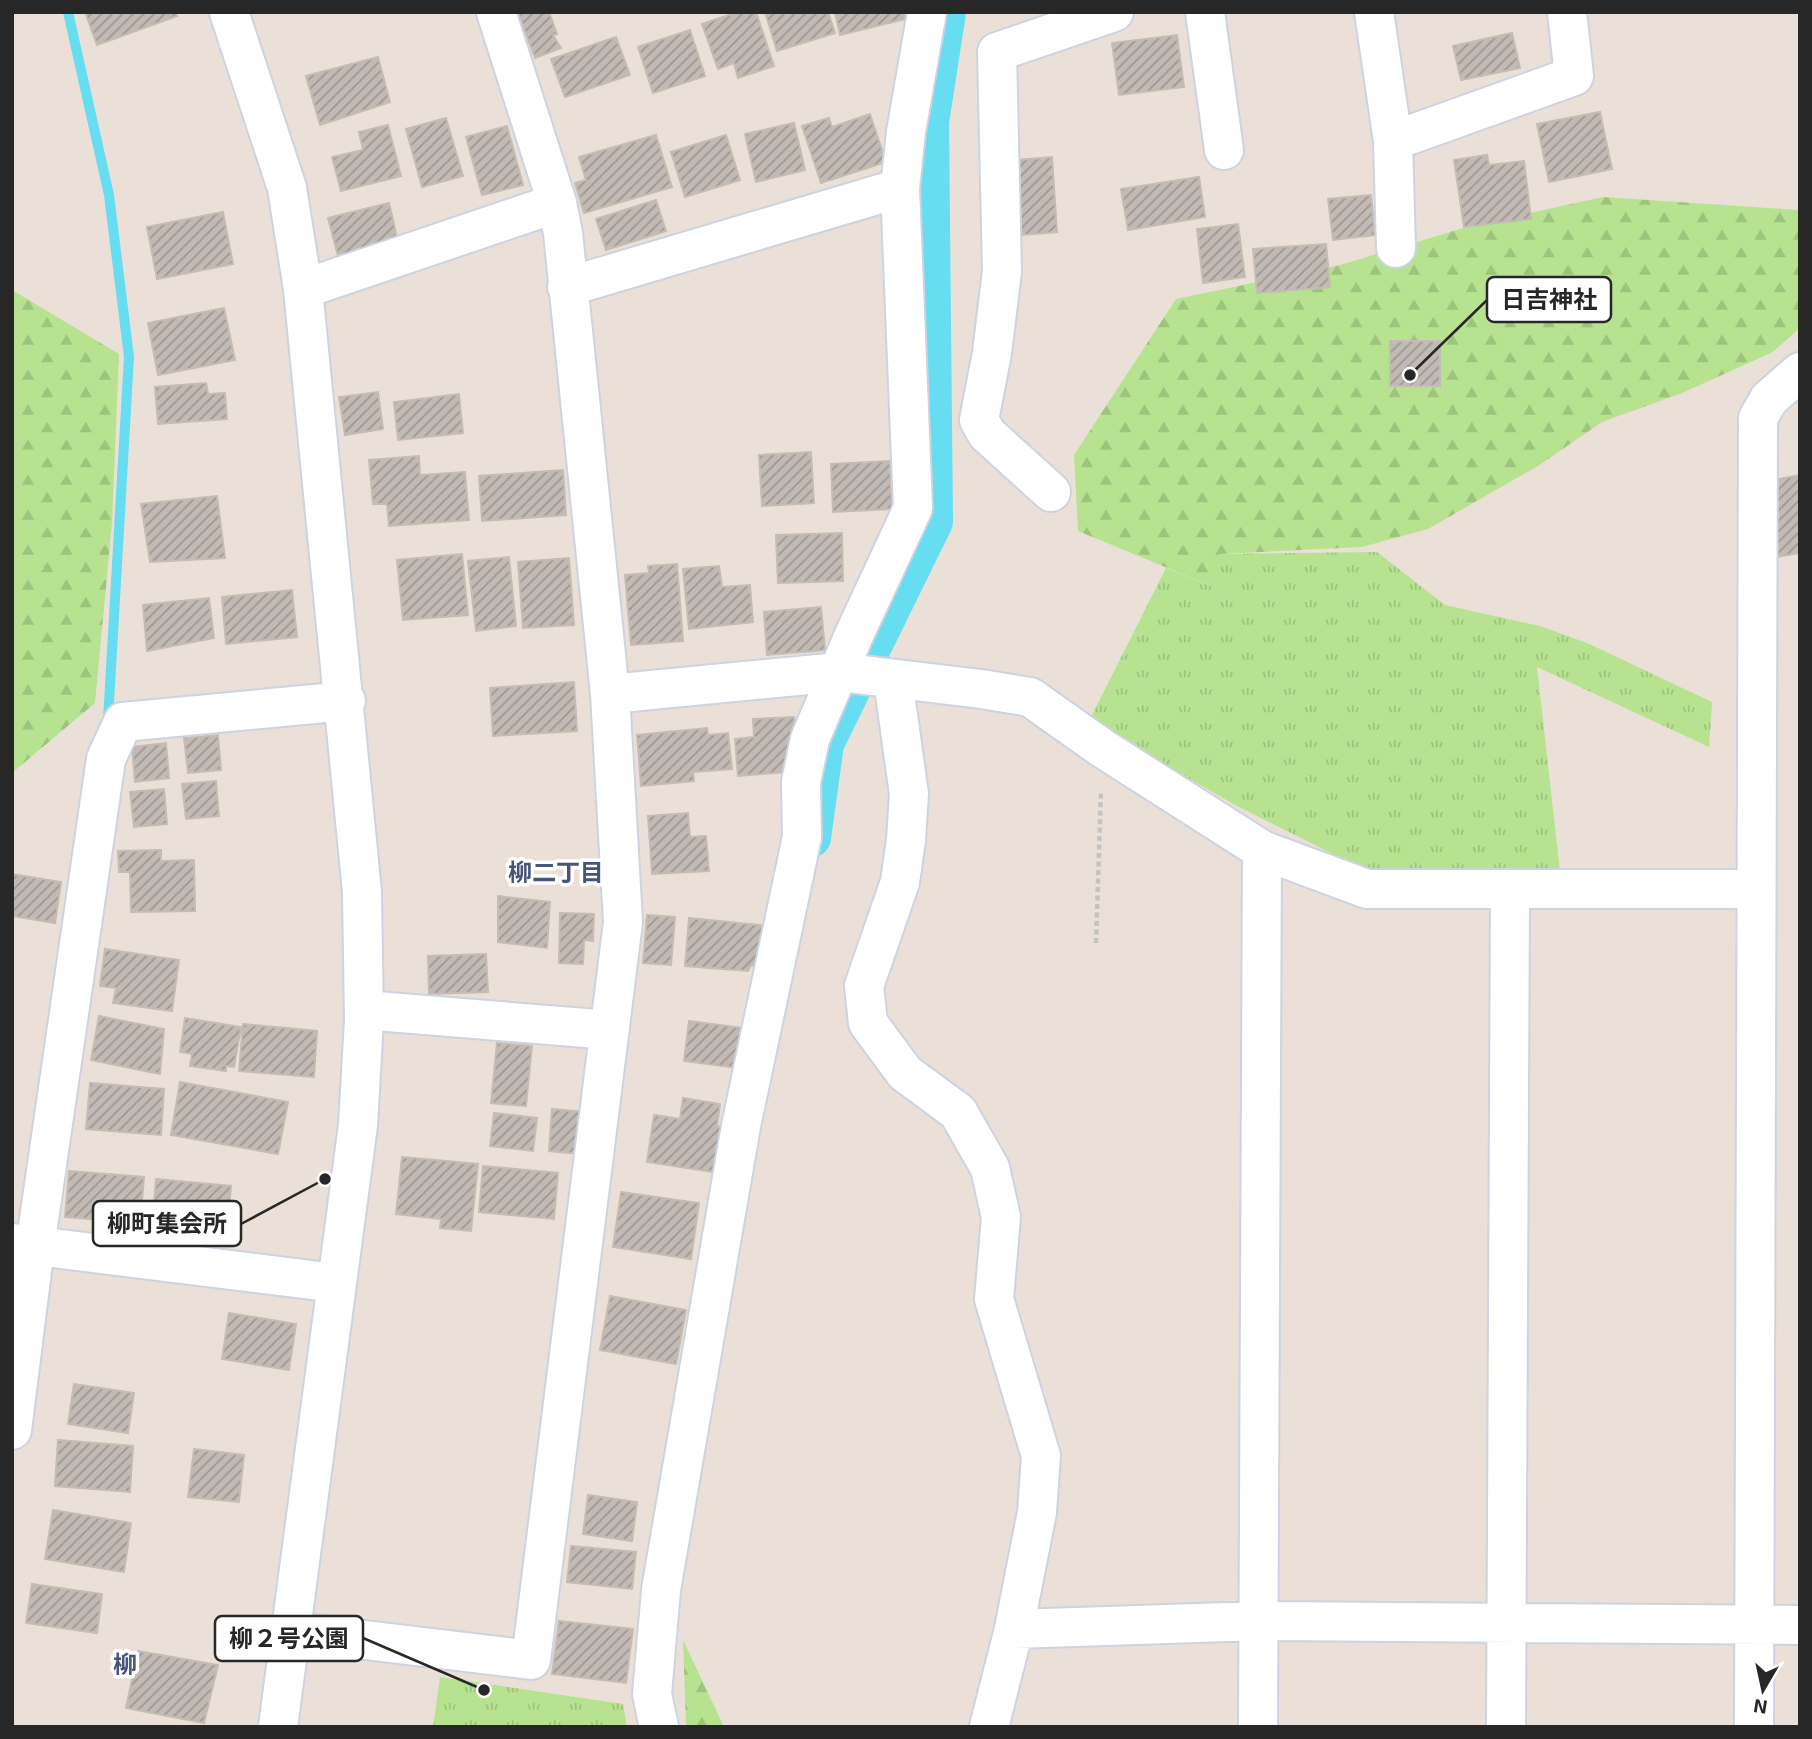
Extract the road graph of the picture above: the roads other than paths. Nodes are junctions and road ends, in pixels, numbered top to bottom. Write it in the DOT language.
graph roads {
  1 [pos="229,12"];
  2 [pos="496,12"];
  3 [pos="927,12"];
  4 [pos="1114,12"];
  5 [pos="1205,12"];
  6 [pos="1374,12"];
  7 [pos="1567,12"];
  8 [pos="1393,141"];
  9 [pos="1224,150"];
  10 [pos="900,188"];
  11 [pos="557,203"];
  12 [pos="1396,248"];
  13 [pos="568,287"];
  14 [pos="303,289"];
  15 [pos="1800,372"];
  16 [pos="1051,492"];
  17 [pos="839,672"];
  18 [pos="893,680"];
  19 [pos="610,694"];
  20 [pos="345,701"];
  21 [pos="1262,850"];
  22 [pos="1755,889"];
  23 [pos="1510,890"];
  24 [pos="364,1010"];
  25 [pos="610,1030"];
  26 [pos="24,1245"];
  27 [pos="336,1283"];
  28 [pos="12,1430"];
  29 [pos="1256,1621"];
  30 [pos="1753,1623"];
  31 [pos="1505,1624"];
  32 [pos="1800,1625"];
  33 [pos="1014,1629"];
  34 [pos="290,1631"];
  35 [pos="278,1727"];
  36 [pos="659,1727"];
  37 [pos="989,1727"];
  38 [pos="1258,1727"];
  39 [pos="1506,1727"];
  40 [pos="1754,1727"];
  1 -- 14 [label="street"];
  2 -- 11 [label="street"];
  3 -- 10 [label="street"];
  4 -- 16 [label="street"];
  5 -- 9 [label="street"];
  6 -- 8 [label="street"];
  7 -- 8 [label="street"];
  8 -- 12 [label="street"];
  10 -- 13 [label="street"];
  10 -- 17 [label="street"];
  11 -- 13 [label="street"];
  11 -- 14 [label="street"];
  13 -- 19 [label="street"];
  14 -- 20 [label="street"];
  15 -- 22 [label="street"];
  17 -- 18 [label="street"];
  17 -- 19 [label="street"];
  17 -- 36 [label="street"];
  18 -- 21 [label="street"];
  18 -- 33 [label="street"];
  19 -- 25 [label="street"];
  20 -- 24 [label="street"];
  20 -- 26 [label="street"];
  21 -- 23 [label="street"];
  21 -- 29 [label="street"];
  22 -- 23 [label="street"];
  22 -- 30 [label="street"];
  23 -- 31 [label="street"];
  24 -- 25 [label="street"];
  24 -- 27 [label="street"];
  25 -- 34 [label="street"];
  26 -- 27 [label="street"];
  26 -- 28 [label="street"];
  27 -- 34 [label="street"];
  29 -- 31 [label="street"];
  29 -- 33 [label="street"];
  29 -- 38 [label="street"];
  30 -- 31 [label="street"];
  30 -- 32 [label="street"];
  30 -- 40 [label="street"];
  31 -- 39 [label="street"];
  33 -- 37 [label="street"];
  34 -- 35 [label="street"];
}
